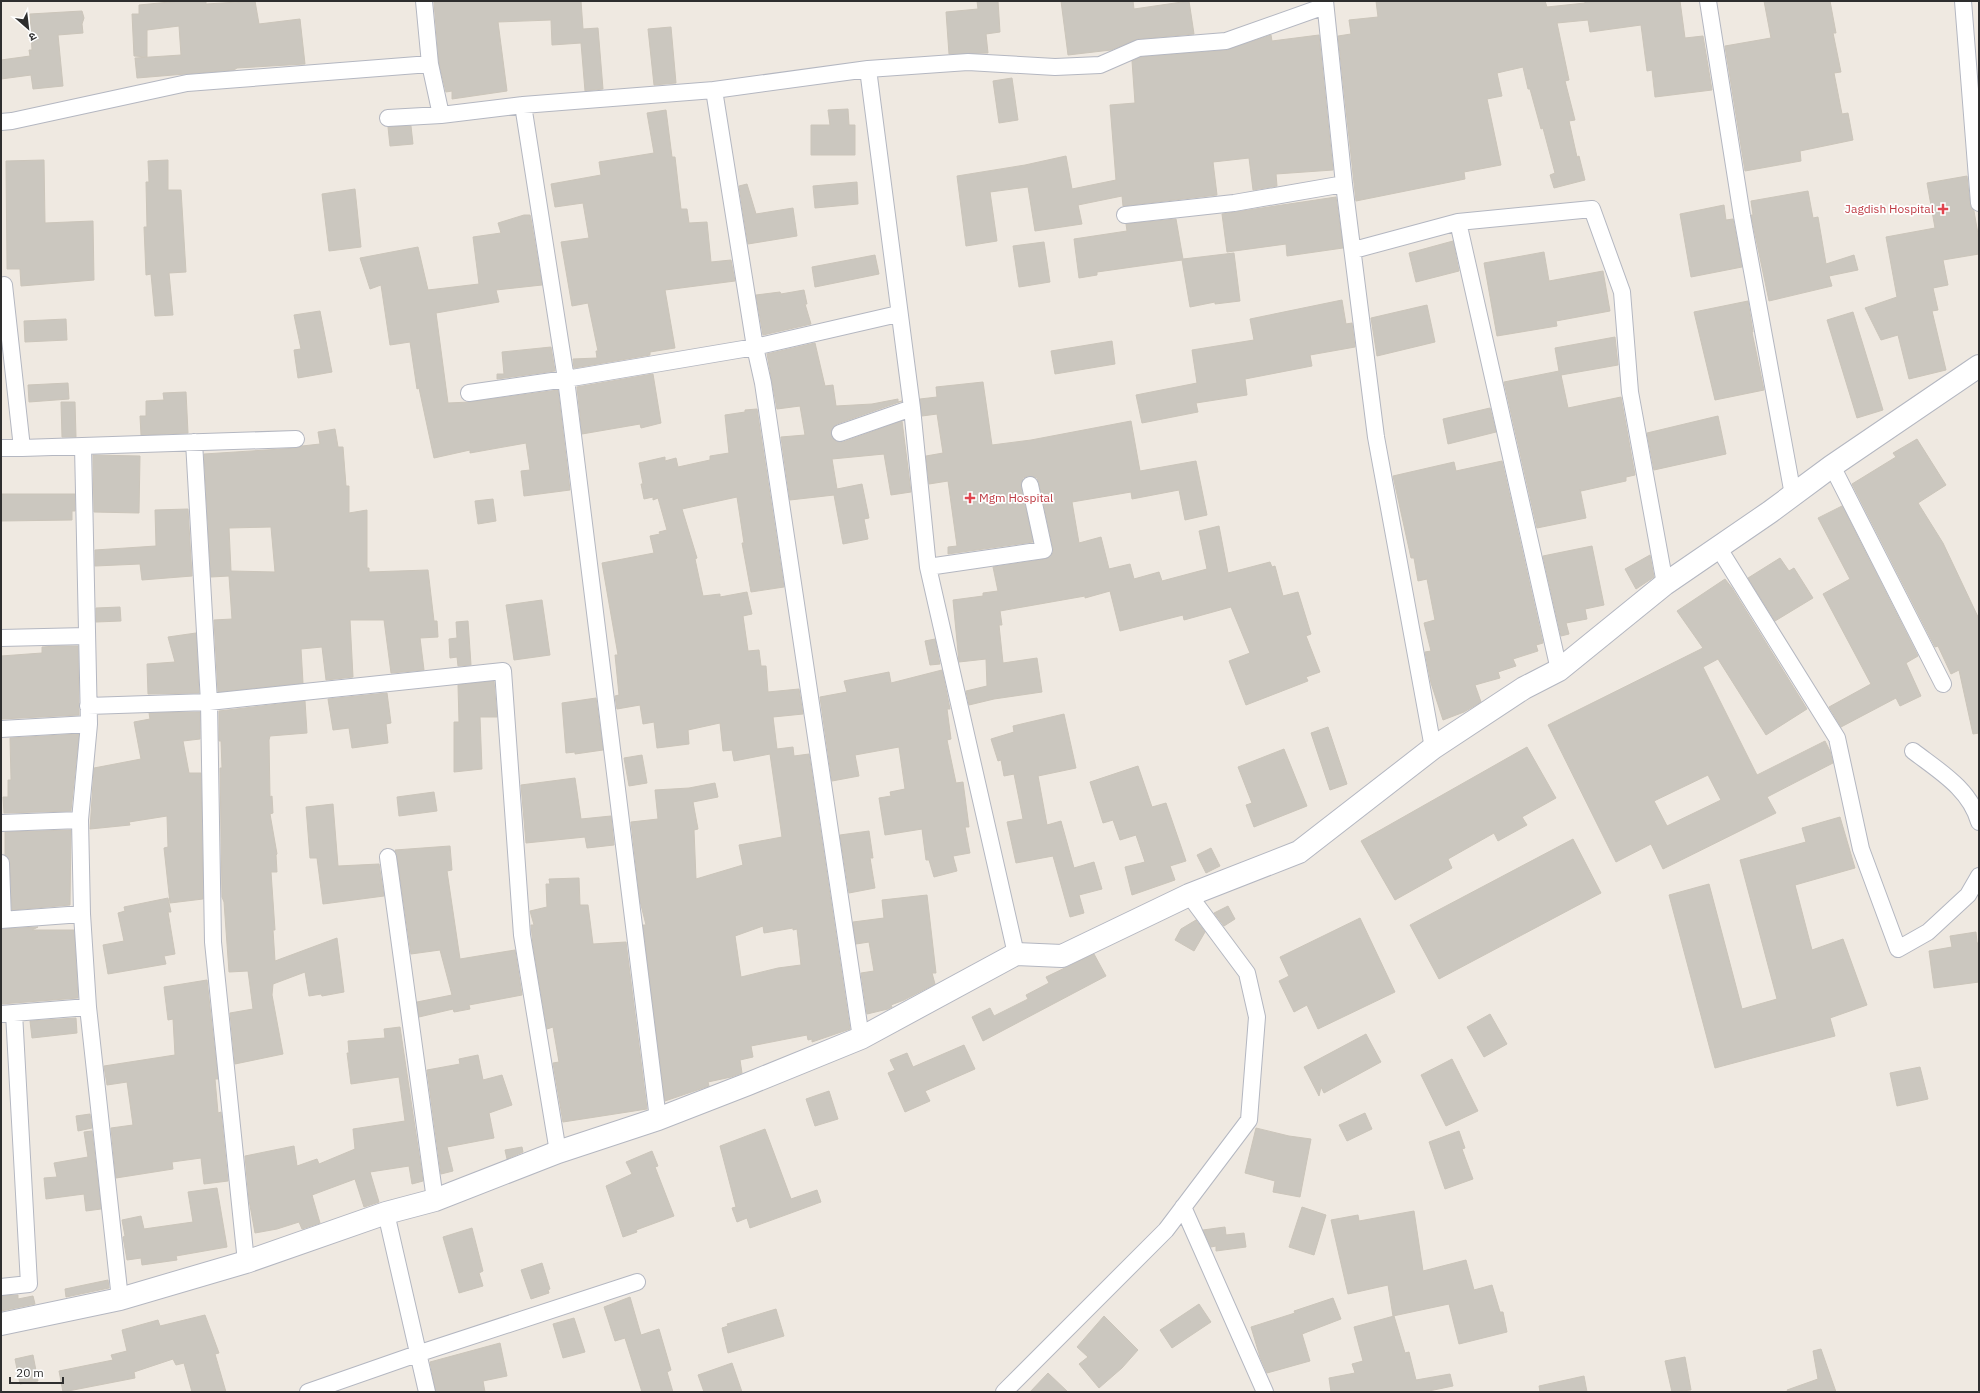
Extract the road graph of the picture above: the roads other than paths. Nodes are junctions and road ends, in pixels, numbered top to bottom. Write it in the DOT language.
graph roads {
  1 [pos="424,1"];
  2 [pos="1708,1"];
  3 [pos="1963,1"];
  4 [pos="1325,4"];
  5 [pos="430,64"];
  6 [pos="868,69"];
  7 [pos="714,90"];
  8 [pos="523,105"];
  9 [pos="441,115"];
  10 [pos="388,118"];
  11 [pos="1,122"];
  12 [pos="1344,184"];
  13 [pos="1979,203"];
  14 [pos="1125,215"];
  15 [pos="1458,222"];
  16 [pos="1354,250"];
  17 [pos="1,286"];
  18 [pos="898,314"];
  19 [pos="755,347"];
  20 [pos="1979,366"];
  21 [pos="566,379"];
  22 [pos="469,393"];
  23 [pos="912,408"];
  24 [pos="840,433"];
  25 [pos="296,439"];
  26 [pos="194,442"];
  27 [pos="83,446"];
  28 [pos="1,448"];
  29 [pos="22,448"];
  30 [pos="1832,466"];
  31 [pos="1030,485"];
  32 [pos="1793,495"];
  33 [pos="1718,547"];
  34 [pos="928,567"];
  35 [pos="1665,584"];
  36 [pos="87,636"];
  37 [pos="1,638"];
  38 [pos="1559,670"];
  39 [pos="1943,684"];
  40 [pos="209,702"];
  41 [pos="88,706"];
  42 [pos="89,724"];
  43 [pos="1,729"];
  44 [pos="1433,748"];
  45 [pos="1914,751"];
  46 [pos="80,820"];
  47 [pos="1979,822"];
  48 [pos="1,823"];
  49 [pos="388,857"];
  50 [pos="1,863"];
  51 [pos="1979,876"];
  52 [pos="1189,895"];
  53 [pos="82,914"];
  54 [pos="2,920"];
  55 [pos="1016,954"];
  56 [pos="88,1007"];
  57 [pos="8,1013"];
  58 [pos="861,1038"];
  59 [pos="658,1119"];
  60 [pos="558,1152"];
  61 [pos="435,1200"];
  62 [pos="1183,1207"];
  63 [pos="386,1213"];
  64 [pos="246,1262"];
  65 [pos="637,1282"];
  66 [pos="1,1287"];
  67 [pos="120,1299"];
  68 [pos="1,1324"];
  69 [pos="417,1354"];
  70 [pos="308,1392"];
  71 [pos="427,1392"];
  72 [pos="1004,1392"];
  73 [pos="1265,1392"];
  1 -- 5 [label="street"];
  2 -- 32 [label="street"];
  3 -- 13 [label="street"];
  4 -- 6 [label="street"];
  4 -- 12 [label="street"];
  5 -- 9 [label="street"];
  5 -- 11 [label="street"];
  6 -- 7 [label="street"];
  6 -- 18 [label="street"];
  7 -- 8 [label="street"];
  7 -- 19 [label="street"];
  8 -- 9 [label="street"];
  8 -- 21 [label="street"];
  9 -- 10 [label="street"];
  12 -- 14 [label="street"];
  12 -- 16 [label="street"];
  15 -- 16 [label="street"];
  15 -- 35 [label="street"];
  15 -- 38 [label="street"];
  16 -- 44 [label="street"];
  17 -- 29 [label="street"];
  18 -- 19 [label="street"];
  18 -- 23 [label="street"];
  19 -- 21 [label="street"];
  19 -- 58 [label="street"];
  20 -- 30 [label="street"];
  21 -- 22 [label="street"];
  21 -- 59 [label="street"];
  23 -- 24 [label="street"];
  23 -- 34 [label="street"];
  25 -- 26 [label="street"];
  26 -- 27 [label="street"];
  26 -- 40 [label="street"];
  27 -- 29 [label="street"];
  27 -- 36 [label="street"];
  28 -- 29 [label="street"];
  30 -- 32 [label="street"];
  30 -- 39 [label="street"];
  31 -- 34 [label="street"];
  32 -- 33 [label="street"];
  33 -- 35 [label="street"];
  33 -- 51 [label="street"];
  34 -- 55 [label="street"];
  35 -- 38 [label="street"];
  36 -- 37 [label="street"];
  36 -- 41 [label="street"];
  38 -- 44 [label="street"];
  40 -- 41 [label="street"];
  40 -- 60 [label="street"];
  40 -- 64 [label="street"];
  41 -- 42 [label="street"];
  42 -- 43 [label="street"];
  42 -- 46 [label="street"];
  44 -- 52 [label="street"];
  45 -- 47 [label="street"];
  46 -- 48 [label="street"];
  46 -- 53 [label="street"];
  49 -- 61 [label="street"];
  50 -- 54 [label="street"];
  52 -- 55 [label="street"];
  52 -- 62 [label="street"];
  53 -- 54 [label="street"];
  53 -- 56 [label="street"];
  55 -- 58 [label="street"];
  56 -- 57 [label="street"];
  56 -- 67 [label="street"];
  57 -- 66 [label="street"];
  58 -- 59 [label="street"];
  59 -- 60 [label="street"];
  60 -- 61 [label="street"];
  61 -- 63 [label="street"];
  62 -- 72 [label="street"];
  62 -- 73 [label="street"];
  63 -- 64 [label="street"];
  63 -- 69 [label="street"];
  64 -- 67 [label="street"];
  65 -- 69 [label="street"];
  67 -- 68 [label="street"];
  69 -- 70 [label="street"];
  69 -- 71 [label="street"];
}
